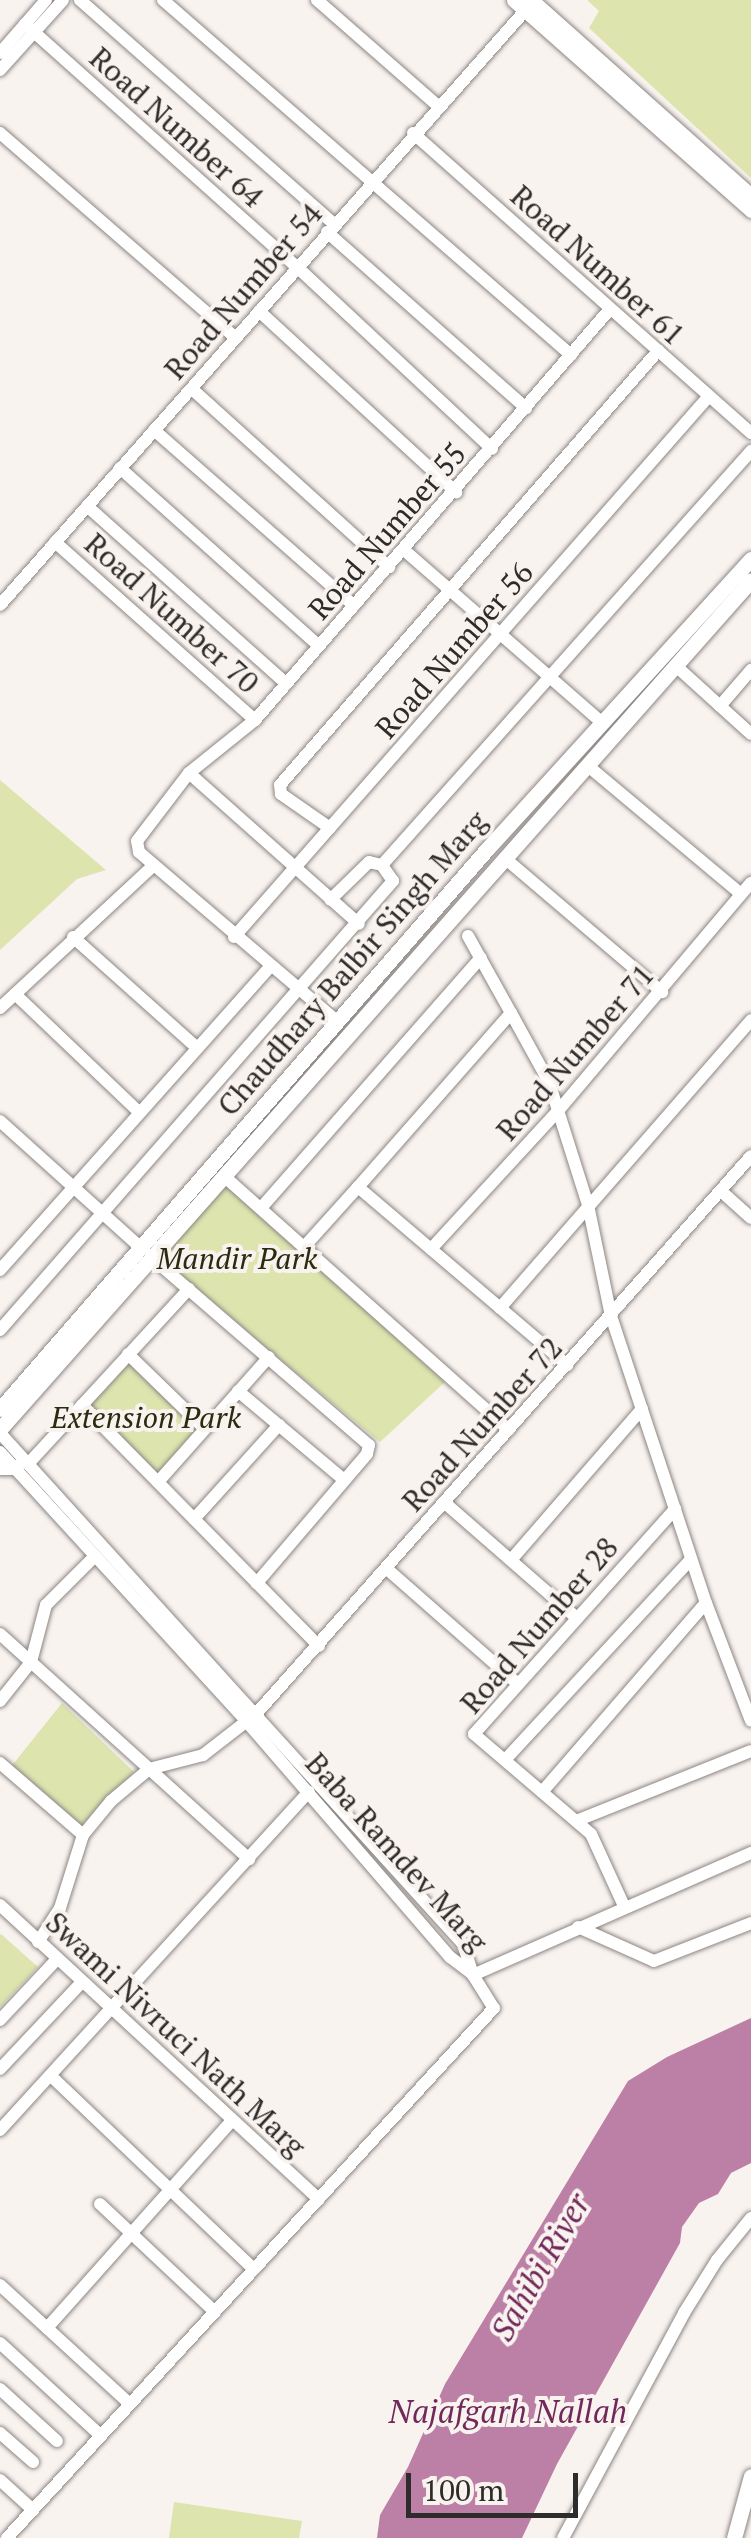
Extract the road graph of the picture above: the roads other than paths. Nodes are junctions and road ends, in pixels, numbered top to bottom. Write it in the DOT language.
graph roads {
  1 [pos="46,0"];
  2 [pos="63,0"];
  3 [pos="80,0"];
  4 [pos="163,0"];
  5 [pos="318,0"];
  6 [pos="528,2"];
  7 [pos="30,29"];
  8 [pos="0,53"];
  9 [pos="0,70"];
  10 [pos="437,105"];
  11 [pos="0,133"];
  12 [pos="413,133"];
  13 [pos="372,182"];
  14 [pos="751,196"];
  15 [pos="751,210"];
  16 [pos="331,228"];
  17 [pos="296,266"];
  18 [pos="610,309"];
  19 [pos="259,311"];
  20 [pos="235,338"];
  21 [pos="658,351"];
  22 [pos="571,355"];
  23 [pos="192,388"];
  24 [pos="710,396"];
  25 [pos="526,408"];
  26 [pos="154,430"];
  27 [pos="751,433"];
  28 [pos="492,450"];
  29 [pos="751,451"];
  30 [pos="120,468"];
  31 [pos="456,492"];
  32 [pos="86,506"];
  33 [pos="55,542"];
  34 [pos="404,550"];
  35 [pos="751,559"];
  36 [pos="389,567"];
  37 [pos="750,582"];
  38 [pos="449,591"];
  39 [pos="0,605"];
  40 [pos="354,606"];
  41 [pos="499,636"];
  42 [pos="319,646"];
  43 [pos="676,666"];
  44 [pos="751,670"];
  45 [pos="550,681"];
  46 [pos="286,683"];
  47 [pos="720,706"];
  48 [pos="255,720"];
  49 [pos="602,723"];
  50 [pos="751,734"];
  51 [pos="588,766"];
  52 [pos="190,773"];
  53 [pos="330,828"];
  54 [pos="506,860"];
  55 [pos="154,865"];
  56 [pos="382,865"];
  57 [pos="295,869"];
  58 [pos="746,888"];
  59 [pos="330,900"];
  60 [pos="359,924"];
  61 [pos="234,936"];
  62 [pos="468,936"];
  63 [pos="74,938"];
  64 [pos="481,958"];
  65 [pos="270,966"];
  66 [pos="300,991"];
  67 [pos="662,992"];
  68 [pos="15,994"];
  69 [pos="0,1008"];
  70 [pos="510,1013"];
  71 [pos="751,1020"];
  72 [pos="338,1022"];
  73 [pos="194,1046"];
  74 [pos="138,1111"];
  75 [pos="558,1111"];
  76 [pos="0,1121"];
  77 [pos="751,1156"];
  78 [pos="225,1177"];
  79 [pos="74,1186"];
  80 [pos="358,1187"];
  81 [pos="720,1191"];
  82 [pos="588,1205"];
  83 [pos="261,1208"];
  84 [pos="104,1214"];
  85 [pos="751,1218"];
  86 [pos="304,1248"];
  87 [pos="431,1249"];
  88 [pos="146,1252"];
  89 [pos="0,1270"];
  90 [pos="189,1289"];
  91 [pos="500,1308"];
  92 [pos="611,1316"];
  93 [pos="0,1330"];
  94 [pos="128,1354"];
  95 [pos="269,1358"];
  96 [pos="568,1365"];
  97 [pos="238,1392"];
  98 [pos="82,1405"];
  99 [pos="0,1409"];
  100 [pos="642,1409"];
  101 [pos="279,1425"];
  102 [pos="205,1428"];
  103 [pos="509,1430"];
  104 [pos="0,1431"];
  105 [pos="0,1452"];
  106 [pos="15,1466"];
  107 [pos="344,1480"];
  108 [pos="158,1482"];
  109 [pos="446,1503"];
  110 [pos="675,1509"];
  111 [pos="194,1519"];
  112 [pos="95,1556"];
  113 [pos="511,1560"];
  114 [pos="692,1560"];
  115 [pos="387,1569"];
  116 [pos="257,1583"];
  117 [pos="706,1603"];
  118 [pos="577,1618"];
  119 [pos="0,1634"];
  120 [pos="319,1646"];
  121 [pos="31,1662"];
  122 [pos="518,1684"];
  123 [pos="0,1701"];
  124 [pos="252,1718"];
  125 [pos="751,1720"];
  126 [pos="751,1751"];
  127 [pos="505,1760"];
  128 [pos="0,1763"];
  129 [pos="149,1769"];
  130 [pos="309,1792"];
  131 [pos="542,1792"];
  132 [pos="576,1821"];
  133 [pos="82,1836"];
  134 [pos="751,1853"];
  135 [pos="249,1858"];
  136 [pos="0,1905"];
  137 [pos="624,1906"];
  138 [pos="751,1923"];
  139 [pos="578,1927"];
  140 [pos="38,1942"];
  141 [pos="57,1960"];
  142 [pos="473,1975"];
  143 [pos="81,1982"];
  144 [pos="111,2011"];
  145 [pos="0,2020"];
  146 [pos="0,2069"];
  147 [pos="51,2076"];
  148 [pos="232,2120"];
  149 [pos="0,2130"];
  150 [pos="170,2190"];
  151 [pos="319,2199"];
  152 [pos="100,2204"];
  153 [pos="751,2218"];
  154 [pos="132,2233"];
  155 [pos="254,2269"];
  156 [pos="0,2286"];
  157 [pos="215,2312"];
  158 [pos="47,2328"];
  159 [pos="0,2343"];
  160 [pos="0,2389"];
  161 [pos="130,2404"];
  162 [pos="0,2433"];
  163 [pos="101,2436"];
  164 [pos="57,2441"];
  165 [pos="33,2462"];
  166 [pos="751,2476"];
  167 [pos="0,2480"];
  168 [pos="33,2510"];
  169 [pos="746,2511"];
  170 [pos="7,2538"];
  171 [pos="562,2538"];
  172 [pos="734,2538"];
  1 -- 7 [label="street"];
  2 -- 7 [label="street"];
  3 -- 16 [label="street"];
  4 -- 13 [label="street"];
  5 -- 10 [label="street"];
  6 -- 10 [label="street, Road Number 54"];
  6 -- 14 [label="street"];
  6 -- 15 [label="street"];
  7 -- 8 [label="street"];
  7 -- 9 [label="street"];
  7 -- 17 [label="street, Road Number 64"];
  10 -- 12 [label="street, Road Number 54"];
  11 -- 20 [label="street"];
  12 -- 13 [label="street, Road Number 54"];
  12 -- 18 [label="street, Road Number 61"];
  13 -- 16 [label="street, Road Number 54"];
  13 -- 22 [label="street"];
  16 -- 17 [label="street, Road Number 54"];
  16 -- 25 [label="street"];
  17 -- 19 [label="street, Road Number 54"];
  17 -- 28 [label="street, Road Number 64"];
  18 -- 21 [label="street, Road Number 61"];
  18 -- 22 [label="street, Road Number 55"];
  19 -- 20 [label="street, Road Number 54"];
  19 -- 31 [label="street"];
  20 -- 23 [label="street, Road Number 54"];
  21 -- 24 [label="street, Road Number 61"];
  21 -- 38 [label="street"];
  22 -- 25 [label="street, Road Number 55"];
  23 -- 26 [label="street, Road Number 54"];
  23 -- 36 [label="street"];
  24 -- 27 [label="street, Road Number 61"];
  24 -- 41 [label="street, Road Number 56"];
  25 -- 28 [label="street, Road Number 55"];
  26 -- 30 [label="street, Road Number 54"];
  26 -- 40 [label="street"];
  28 -- 31 [label="street, Road Number 55"];
  29 -- 45 [label="street"];
  30 -- 32 [label="street, Road Number 54"];
  30 -- 42 [label="street"];
  31 -- 34 [label="street, Road Number 55"];
  32 -- 33 [label="street, Road Number 54"];
  32 -- 46 [label="street"];
  33 -- 39 [label="street, Road Number 54"];
  33 -- 48 [label="street, Road Number 70"];
  34 -- 36 [label="street, Road Number 55"];
  34 -- 38 [label="street"];
  35 -- 49 [label="street, Chaudhary Balbir Singh Marg"];
  36 -- 40 [label="street, Road Number 55"];
  37 -- 43 [label="street, Chaudhary Balbir Singh Marg"];
  38 -- 41 [label="street"];
  38 -- 53 [label="street"];
  40 -- 42 [label="street, Road Number 55"];
  41 -- 45 [label="street"];
  41 -- 53 [label="street, Road Number 56"];
  42 -- 46 [label="street, Road Number 55"];
  43 -- 47 [label="street"];
  43 -- 51 [label="street, Chaudhary Balbir Singh Marg"];
  44 -- 47 [label="street"];
  45 -- 49 [label="street"];
  45 -- 56 [label="street"];
  46 -- 48 [label="street, Road Number 55"];
  47 -- 50 [label="street"];
  48 -- 52 [label="street, Road Number 55"];
  49 -- 72 [label="street, Chaudhary Balbir Singh Marg"];
  51 -- 54 [label="street, Chaudhary Balbir Singh Marg"];
  51 -- 58 [label="street"];
  52 -- 55 [label="street, Road Number 55"];
  52 -- 57 [label="street"];
  53 -- 57 [label="street, Road Number 56"];
  54 -- 67 [label="street"];
  54 -- 78 [label="street, Chaudhary Balbir Singh Marg"];
  55 -- 61 [label="street"];
  55 -- 63 [label="street"];
  56 -- 59 [label="street"];
  56 -- 60 [label="street"];
  57 -- 59 [label="street"];
  57 -- 61 [label="street, Road Number 56"];
  58 -- 67 [label="street, Road Number 71"];
  59 -- 60 [label="street"];
  60 -- 66 [label="street"];
  61 -- 65 [label="street"];
  62 -- 64 [label="street"];
  63 -- 68 [label="street"];
  63 -- 73 [label="street"];
  64 -- 70 [label="street"];
  64 -- 83 [label="street"];
  65 -- 66 [label="street"];
  65 -- 73 [label="street"];
  66 -- 72 [label="street"];
  66 -- 84 [label="street"];
  67 -- 75 [label="street, Road Number 71"];
  68 -- 69 [label="street"];
  68 -- 74 [label="street"];
  70 -- 75 [label="street"];
  70 -- 80 [label="street"];
  71 -- 82 [label="street"];
  72 -- 88 [label="street, Chaudhary Balbir Singh Marg"];
  73 -- 74 [label="street"];
  74 -- 79 [label="street"];
  75 -- 82 [label="street"];
  75 -- 87 [label="street, Road Number 71"];
  76 -- 79 [label="street"];
  77 -- 81 [label="street, Road Number 72"];
  78 -- 83 [label="street"];
  78 -- 88 [label="street, Chaudhary Balbir Singh Marg"];
  79 -- 84 [label="street"];
  79 -- 89 [label="street"];
  80 -- 86 [label="street"];
  80 -- 87 [label="street"];
  81 -- 85 [label="street"];
  81 -- 92 [label="street, Road Number 72"];
  82 -- 91 [label="street"];
  82 -- 92 [label="street"];
  83 -- 86 [label="street"];
  84 -- 88 [label="street"];
  84 -- 93 [label="street"];
  86 -- 103 [label="street"];
  87 -- 91 [label="street"];
  88 -- 90 [label="street"];
  88 -- 99 [label="street, Chaudhary Balbir Singh Marg"];
  88 -- 104 [label="street, Chaudhary Balbir Singh Marg"];
  90 -- 94 [label="street"];
  90 -- 95 [label="street"];
  91 -- 96 [label="street"];
  92 -- 96 [label="street, Road Number 72"];
  92 -- 100 [label="street"];
  94 -- 98 [label="street"];
  94 -- 102 [label="street"];
  95 -- 97 [label="street"];
  95 -- 107 [label="street"];
  96 -- 103 [label="street, Road Number 72"];
  97 -- 101 [label="street"];
  97 -- 102 [label="street"];
  98 -- 106 [label="street"];
  98 -- 108 [label="street"];
  100 -- 110 [label="street"];
  100 -- 113 [label="street"];
  101 -- 107 [label="street"];
  101 -- 111 [label="street"];
  102 -- 108 [label="street"];
  103 -- 109 [label="street, Road Number 72"];
  104 -- 106 [label="street, Baba Ramdev Marg"];
  105 -- 106 [label="street, Baba Ramdev Marg"];
  106 -- 112 [label="street, Baba Ramdev Marg"];
  106 -- 124 [label="street, Baba Ramdev Marg"];
  107 -- 116 [label="street"];
  108 -- 111 [label="street"];
  109 -- 113 [label="street"];
  109 -- 115 [label="street, Road Number 72"];
  110 -- 114 [label="street"];
  110 -- 118 [label="street, Road Number 28"];
  111 -- 116 [label="street"];
  112 -- 121 [label="street"];
  112 -- 124 [label="street, Baba Ramdev Marg"];
  113 -- 118 [label="street"];
  114 -- 117 [label="street"];
  114 -- 127 [label="street"];
  115 -- 120 [label="street, Road Number 72"];
  115 -- 122 [label="street"];
  116 -- 120 [label="street"];
  117 -- 125 [label="street"];
  117 -- 131 [label="street"];
  118 -- 122 [label="street, Road Number 28"];
  119 -- 121 [label="street"];
  120 -- 124 [label="street, Road Number 72"];
  121 -- 123 [label="street"];
  121 -- 129 [label="street"];
  122 -- 127 [label="street, Road Number 28"];
  124 -- 129 [label="street, Road Number 72"];
  124 -- 130 [label="street, Baba Ramdev Marg"];
  124 -- 142 [label="street, Baba Ramdev Marg"];
  126 -- 132 [label="street"];
  127 -- 131 [label="street, Road Number 28"];
  128 -- 133 [label="street"];
  129 -- 133 [label="street"];
  129 -- 135 [label="street"];
  130 -- 135 [label="street"];
  130 -- 142 [label="street, Baba Ramdev Marg"];
  131 -- 132 [label="street, Road Number 28"];
  132 -- 137 [label="street, Road Number 28"];
  133 -- 140 [label="street"];
  134 -- 137 [label="street"];
  135 -- 144 [label="street"];
  136 -- 140 [label="street, Swami Nivruci Nath Marg"];
  137 -- 139 [label="street"];
  138 -- 139 [label="street"];
  139 -- 142 [label="street"];
  140 -- 141 [label="street, Swami Nivruci Nath Marg"];
  141 -- 143 [label="street, Swami Nivruci Nath Marg"];
  141 -- 145 [label="street"];
  142 -- 151 [label="street"];
  143 -- 144 [label="street, Swami Nivruci Nath Marg"];
  143 -- 146 [label="street"];
  144 -- 147 [label="street"];
  144 -- 148 [label="street, Swami Nivruci Nath Marg"];
  147 -- 149 [label="street"];
  147 -- 150 [label="street"];
  148 -- 150 [label="street"];
  148 -- 151 [label="street, Swami Nivruci Nath Marg"];
  150 -- 154 [label="street"];
  150 -- 155 [label="street"];
  151 -- 155 [label="street"];
  152 -- 154 [label="street"];
  153 -- 171 [label="street"];
  154 -- 157 [label="street"];
  154 -- 158 [label="street"];
  155 -- 157 [label="street"];
  156 -- 158 [label="street"];
  157 -- 161 [label="street"];
  158 -- 161 [label="street"];
  159 -- 163 [label="street"];
  160 -- 164 [label="street"];
  161 -- 163 [label="street"];
  162 -- 165 [label="street"];
  163 -- 168 [label="street"];
  166 -- 169 [label="street"];
  167 -- 168 [label="street"];
  168 -- 170 [label="street"];
  169 -- 172 [label="street"];
}
